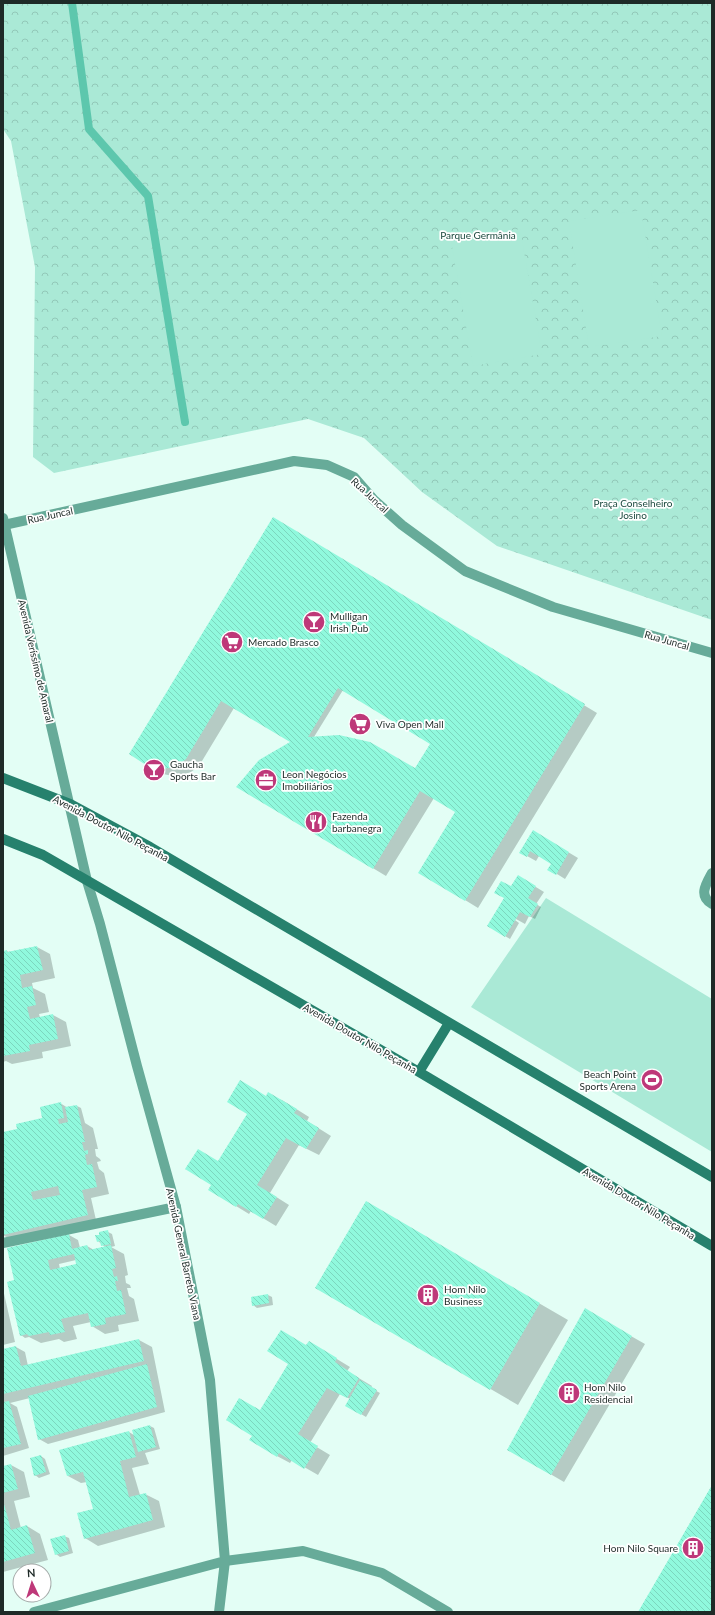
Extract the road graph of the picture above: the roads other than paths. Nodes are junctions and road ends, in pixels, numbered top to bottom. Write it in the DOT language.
graph roads {
  1 [pos="4,521"];
  2 [pos="712,652"];
  3 [pos="3,778"];
  4 [pos="70,804"];
  5 [pos="3,839"];
  6 [pos="712,873"];
  7 [pos="87,881"];
  8 [pos="712,904"];
  9 [pos="448,1023"];
  10 [pos="418,1072"];
  11 [pos="712,1177"];
  12 [pos="176,1207"];
  13 [pos="3,1243"];
  14 [pos="712,1246"];
  15 [pos="225,1561"];
  16 [pos="34,1612"];
  17 [pos="219,1612"];
  18 [pos="448,1612"];
  1 -- 2 [label="street, Rua Juncal"];
  1 -- 4 [label="street, Avenida Veríssimo de Amaral"];
  3 -- 4 [label="main road, Avenida Doutor Nilo Peçanha"];
  4 -- 7 [label="street, Avenida Veríssimo de Amaral"];
  4 -- 9 [label="main road, Avenida Doutor Nilo Peçanha"];
  5 -- 7 [label="main road, Avenida Doutor Nilo Peçanha"];
  6 -- 8 [label="street"];
  7 -- 10 [label="main road, Avenida Doutor Nilo Peçanha"];
  7 -- 12 [label="street, Avenida General Barreto Viana"];
  9 -- 10 [label="main road"];
  9 -- 11 [label="main road, Avenida Doutor Nilo Peçanha"];
  10 -- 14 [label="main road, Avenida Doutor Nilo Peçanha"];
  12 -- 13 [label="street"];
  12 -- 15 [label="street, Avenida General Barreto Viana"];
  15 -- 16 [label="street"];
  15 -- 17 [label="street, Avenida General Barreto Viana"];
  15 -- 18 [label="street"];
}
